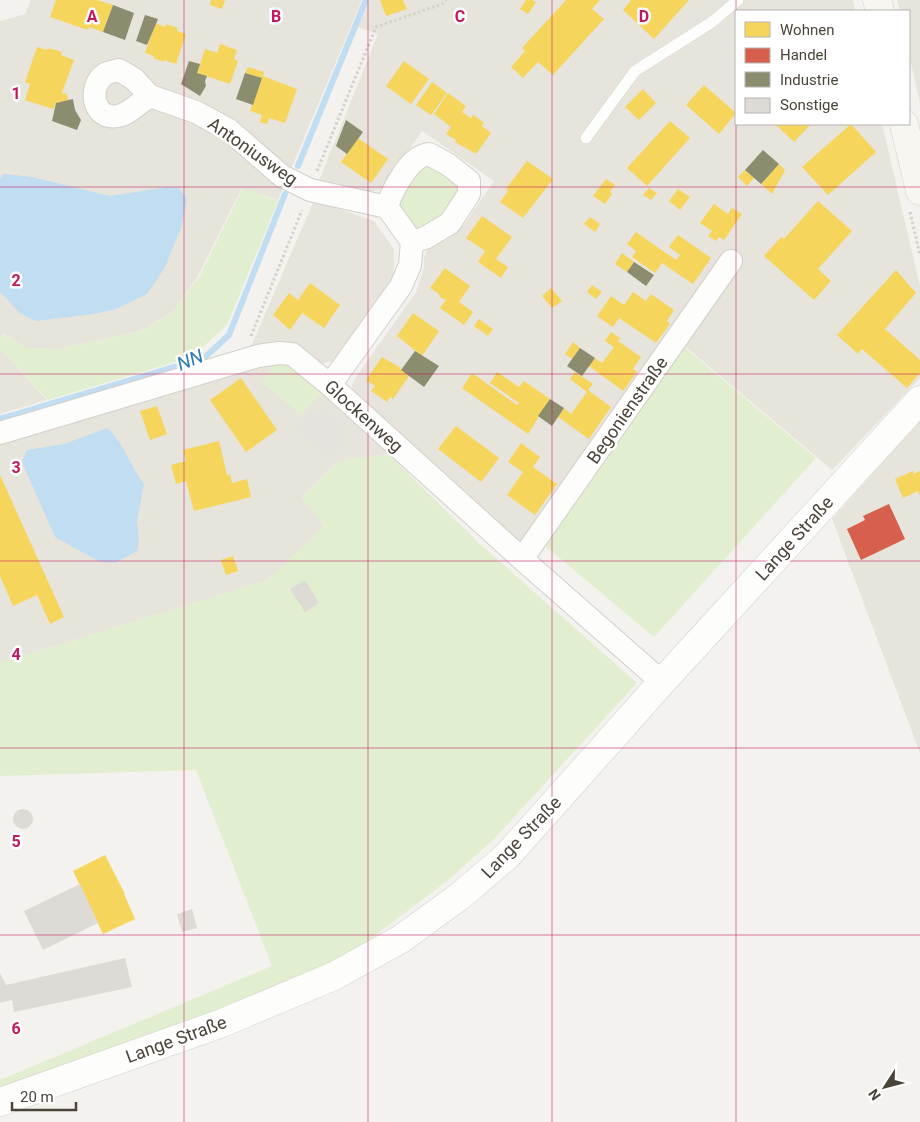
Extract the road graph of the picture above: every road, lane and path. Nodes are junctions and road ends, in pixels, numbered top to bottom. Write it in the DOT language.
graph roads {
  1 [pos="446,0"];
  2 [pos="738,0"];
  3 [pos="150,96"];
  4 [pos="904,125"];
  5 [pos="586,138"];
  6 [pos="310,190"];
  7 [pos="920,191"];
  8 [pos="387,208"];
  9 [pos="412,242"];
  10 [pos="731,261"];
  11 [pos="240,362"];
  12 [pos="330,385"];
  13 [pos="920,400"];
  14 [pos="0,433"];
  15 [pos="522,559"];
  16 [pos="662,682"];
  17 [pos="0,1102"];
  1 -- 6 [label="path"];
  2 -- 5 [label="lane"];
  3 -- 6 [label="street, Antoniusweg"];
  4 -- 7 [label="main road"];
  6 -- 8 [label="street, Antoniusweg"];
  6 -- 11 [label="path"];
  8 -- 9 [label="street"];
  8 -- 9 [label="street"];
  9 -- 12 [label="street"];
  10 -- 15 [label="street, Begonienstraße"];
  11 -- 12 [label="street, Glockenweg"];
  11 -- 14 [label="street, Glockenweg"];
  12 -- 15 [label="street, Glockenweg"];
  13 -- 16 [label="street, Lange Straße"];
  15 -- 16 [label="street, Glockenweg"];
  16 -- 17 [label="street, Lange Straße"];
}
